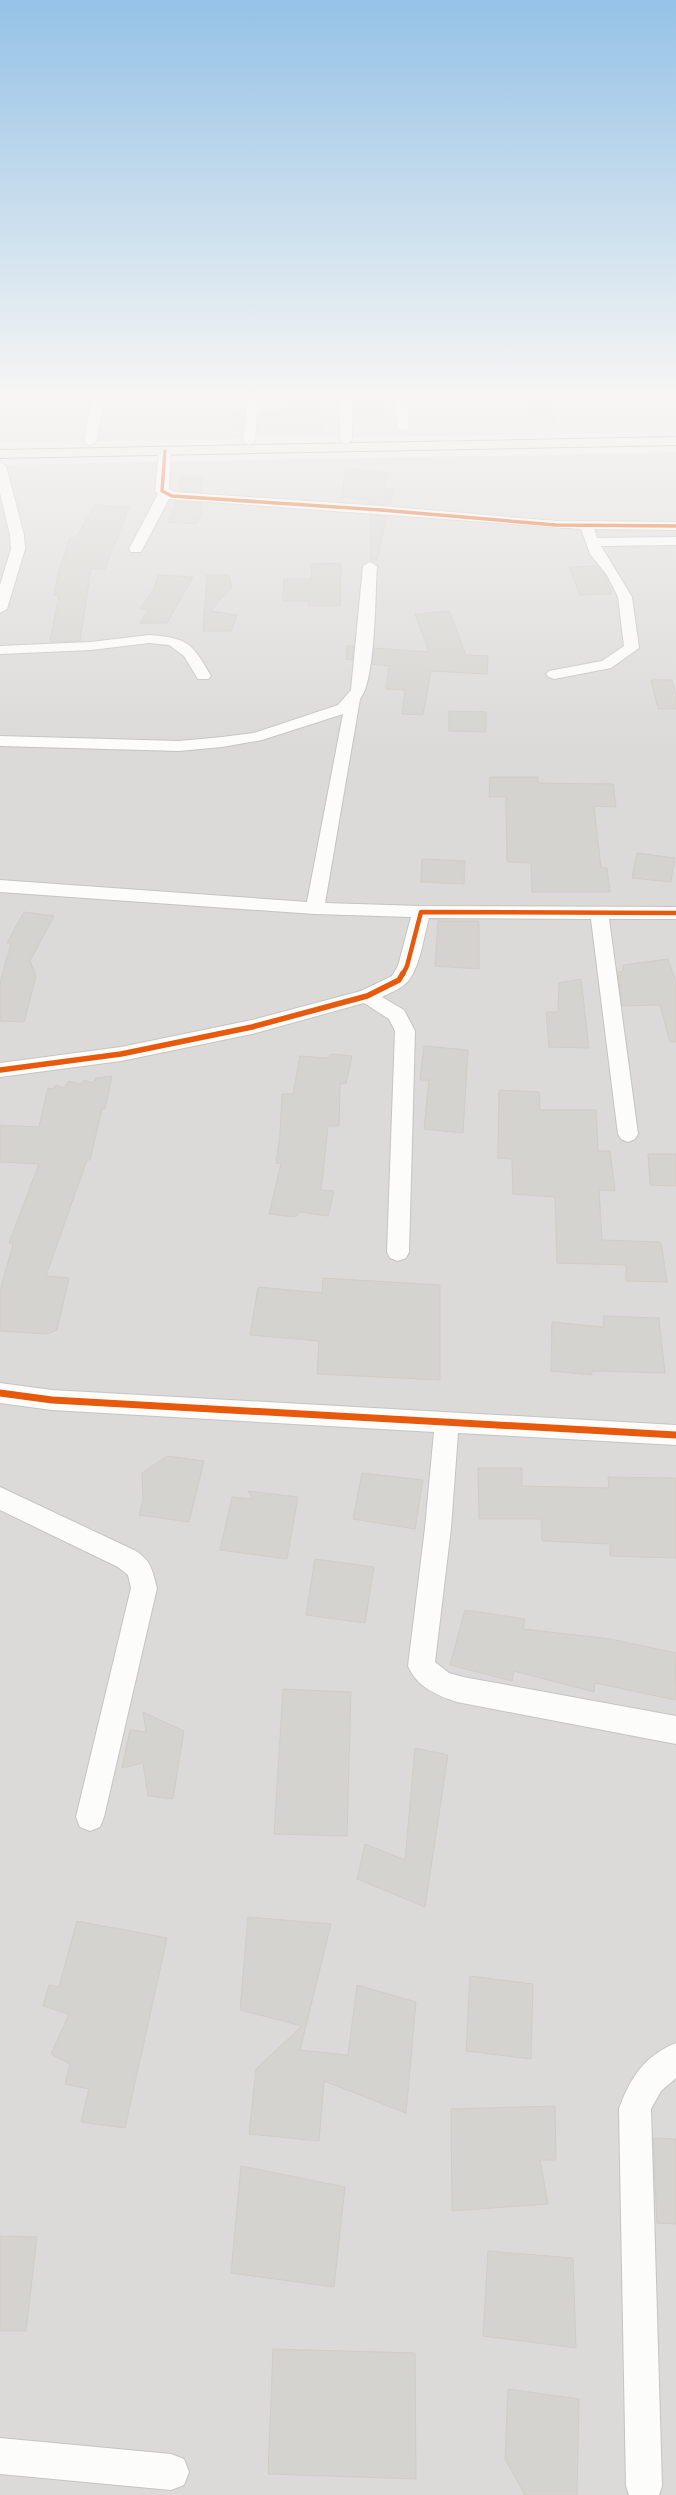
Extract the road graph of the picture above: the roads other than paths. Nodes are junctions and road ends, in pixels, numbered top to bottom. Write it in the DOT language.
graph roads {
  1 [pos="12,515"];
  2 [pos="154,515"];
  3 [pos="437,515"];
  4 [pos="586,526"];
  5 [pos="676,526"];
  6 [pos="676,541"];
  7 [pos="591,542"];
  8 [pos="136,549"];
  9 [pos="370,566"];
  10 [pos="4,579"];
  11 [pos="0,609"];
  12 [pos="0,650"];
  13 [pos="554,674"];
  14 [pos="203,676"];
  15 [pos="353,700"];
  16 [pos="0,741"];
  17 [pos="0,886"];
  18 [pos="315,908"];
  19 [pos="421,912"];
  20 [pos="676,913"];
  21 [pos="598,914"];
  22 [pos="367,996"];
  23 [pos="0,1070"];
  24 [pos="628,1134"];
  25 [pos="398,1252"];
  26 [pos="0,1393"];
  27 [pos="447,1424"];
  28 [pos="676,1435"];
  29 [pos="0,1498"];
  30 [pos="676,1730"];
  31 [pos="90,1817"];
  32 [pos="676,2059"];
  33 [pos="0,2456"];
  34 [pos="172,2472"];
  35 [pos="644,2486"];
  1 -- 10 [label="street"];
  2 -- 8 [label="street"];
  3 -- 4 [label="street"];
  4 -- 5 [label="street"];
  4 -- 7 [label="street"];
  6 -- 7 [label="street"];
  7 -- 13 [label="street"];
  9 -- 15 [label="street"];
  10 -- 11 [label="street"];
  12 -- 14 [label="street"];
  15 -- 16 [label="street"];
  15 -- 18 [label="street"];
  17 -- 18 [label="street"];
  18 -- 19 [label="street"];
  19 -- 21 [label="street"];
  19 -- 22 [label="street"];
  20 -- 21 [label="street"];
  21 -- 24 [label="street"];
  22 -- 23 [label="street"];
  22 -- 25 [label="street"];
  26 -- 27 [label="street"];
  27 -- 28 [label="street"];
  27 -- 30 [label="street"];
  29 -- 31 [label="street"];
  32 -- 35 [label="street"];
  33 -- 34 [label="street"];
}
